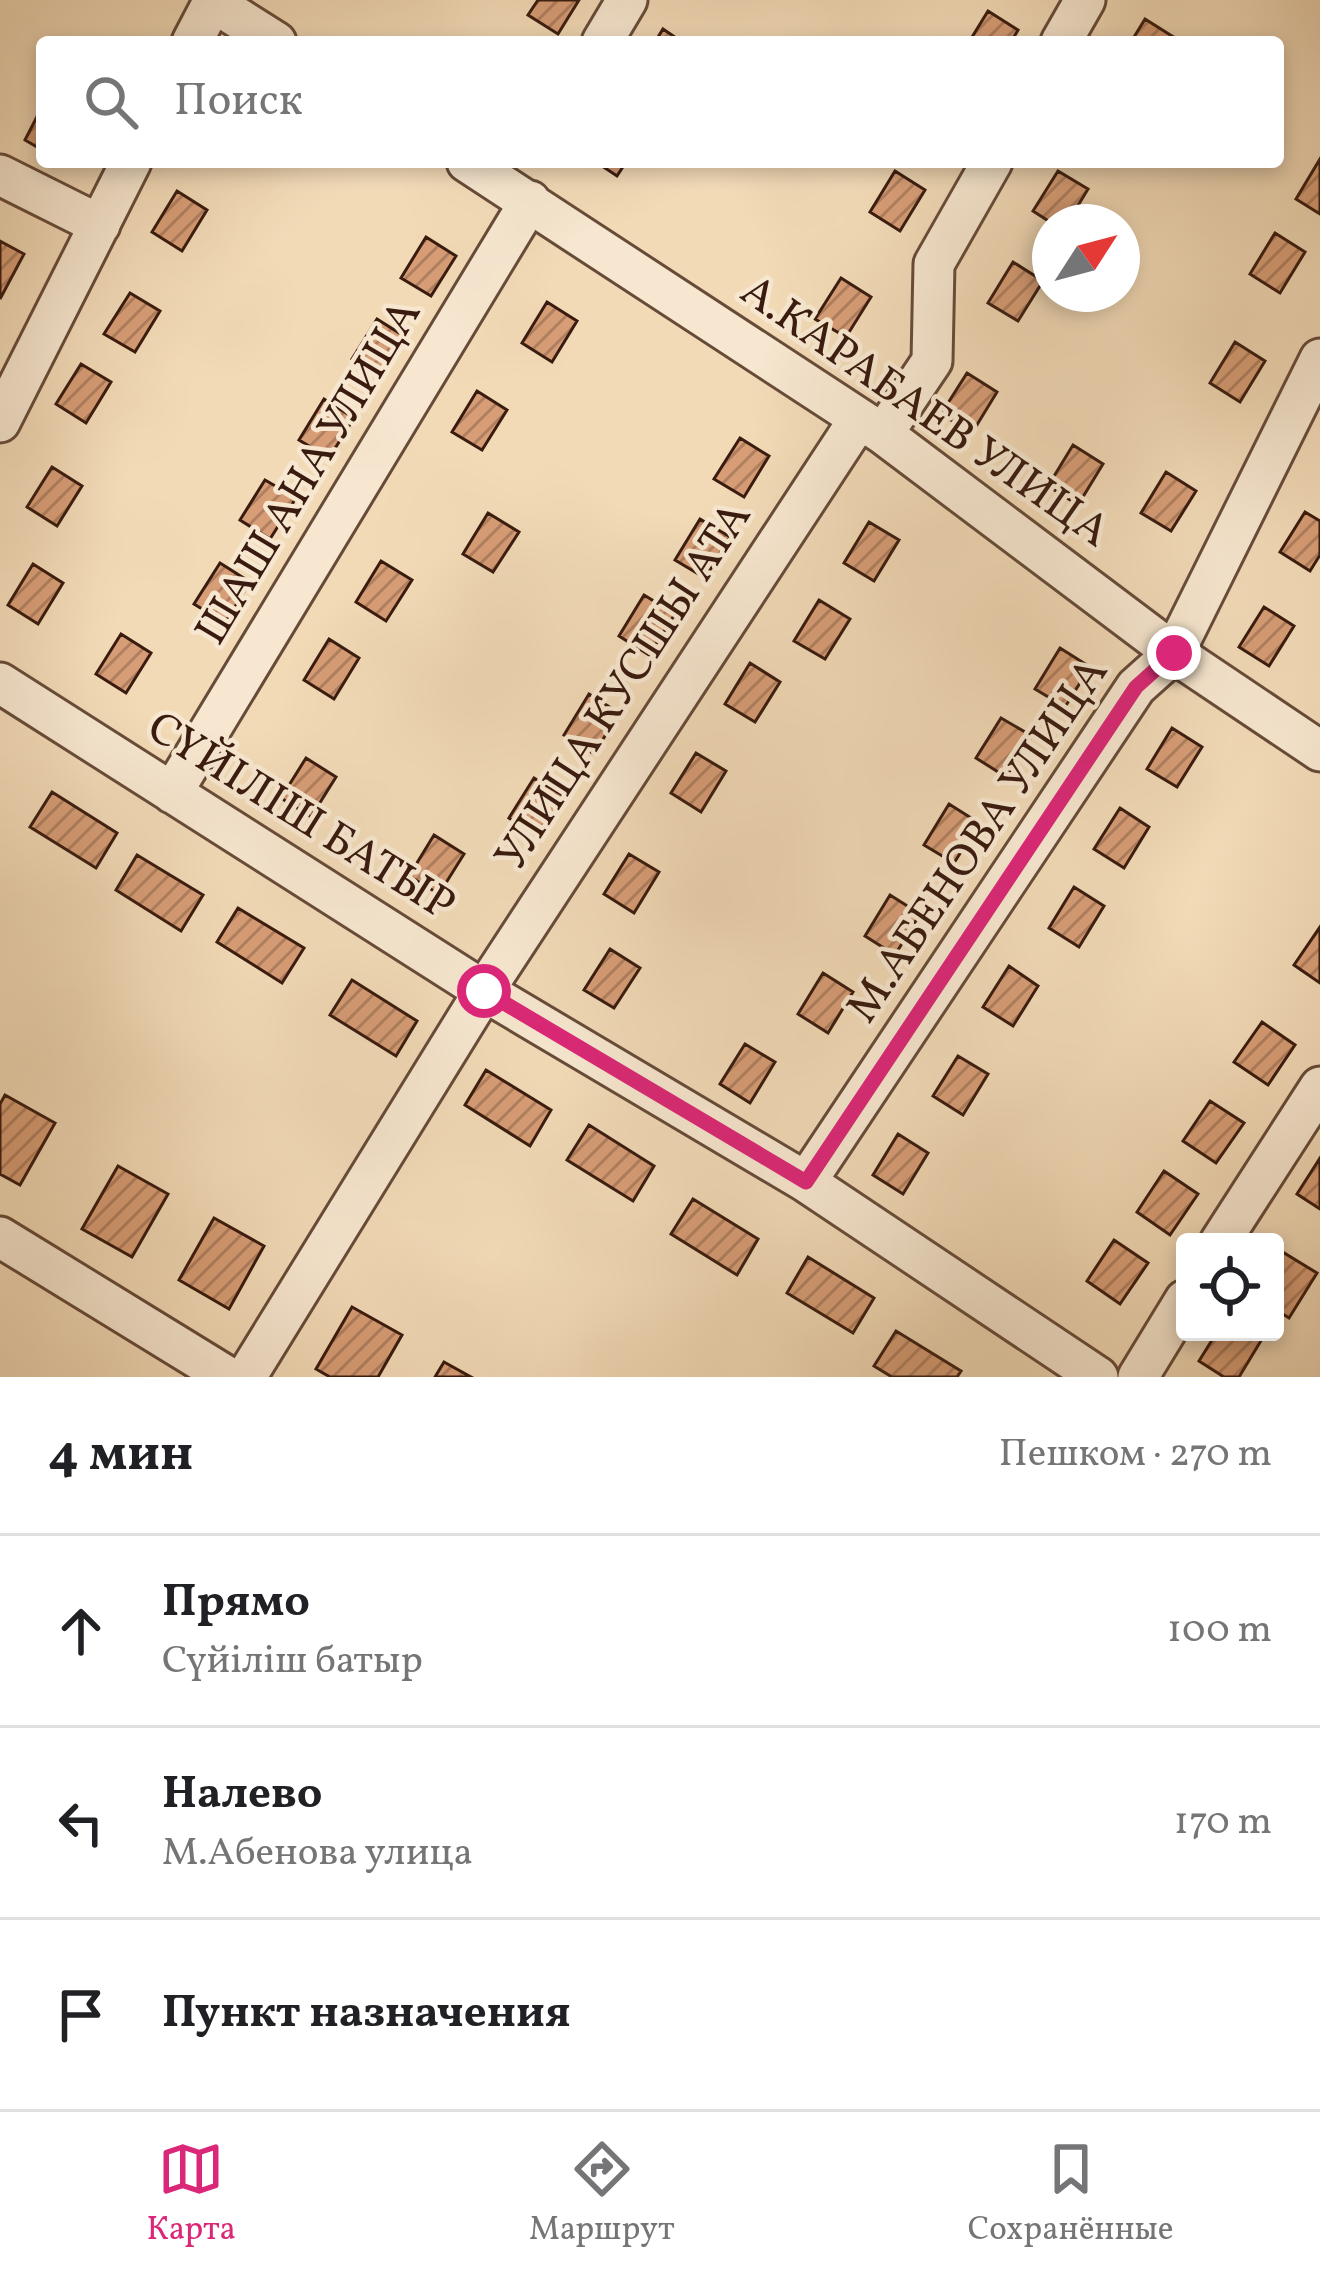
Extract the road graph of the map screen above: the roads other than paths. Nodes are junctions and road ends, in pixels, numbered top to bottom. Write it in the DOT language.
graph roads {
  1 [pos="627,0"];
  2 [pos="1085,0"];
  3 [pos="213,1"];
  4 [pos="195,36"];
  5 [pos="267,36"];
  6 [pos="606,36"];
  7 [pos="1064,36"];
  8 [pos="128,168"];
  9 [pos="482,168"];
  10 [pos="989,168"];
  11 [pos="0,175"];
  12 [pos="525,185"];
  13 [pos="100,225"];
  14 [pos="1320,358"];
  15 [pos="0,422"];
  16 [pos="871,426"];
  17 [pos="1174,653"];
  18 [pos="0,683"];
  19 [pos="1320,751"];
  20 [pos="172,794"];
  21 [pos="484,991"];
  22 [pos="1320,1087"];
  23 [pos="806,1182"];
  24 [pos="1226,1233"];
  25 [pos="0,1237"];
  26 [pos="1176,1315"];
  27 [pos="228,1377"];
  28 [pos="246,1377"];
  29 [pos="1098,1377"];
  30 [pos="1138,1377"];
  1 -- 6 [label="street"];
  2 -- 7 [label="street"];
  3 -- 4 [label="street"];
  3 -- 5 [label="street"];
  8 -- 13 [label="street"];
  9 -- 12 [label="street, А.КАРАБАЕВ УЛИЦА"];
  10 -- 16 [label="street, УЛИЦА КУСШЫ АТА"];
  11 -- 13 [label="street"];
  12 -- 16 [label="street, А.КАРАБАЕВ УЛИЦА"];
  12 -- 20 [label="street, ШАШ АНА УЛИЦА"];
  13 -- 15 [label="street"];
  14 -- 17 [label="street, М.АБЕНОВА УЛИЦА"];
  16 -- 17 [label="street, А.КАРАБАЕВ УЛИЦА"];
  16 -- 21 [label="street, УЛИЦА КУСШЫ АТА"];
  17 -- 19 [label="street, А.КАРАБАЕВ УЛИЦА"];
  17 -- 23 [label="street, М.АБЕНОВА УЛИЦА"];
  18 -- 20 [label="street, СҮЙІЛІШ БАТЫР"];
  20 -- 21 [label="street, СҮЙІЛІШ БАТЫР"];
  21 -- 23 [label="street, СҮЙІЛІШ БАТЫР"];
  21 -- 28 [label="street, УЛИЦА КУСШЫ АТА"];
  22 -- 24 [label="street"];
  23 -- 29 [label="street, СҮЙІЛІШ БАТЫР"];
  25 -- 27 [label="street"];
  26 -- 30 [label="street"];
}
